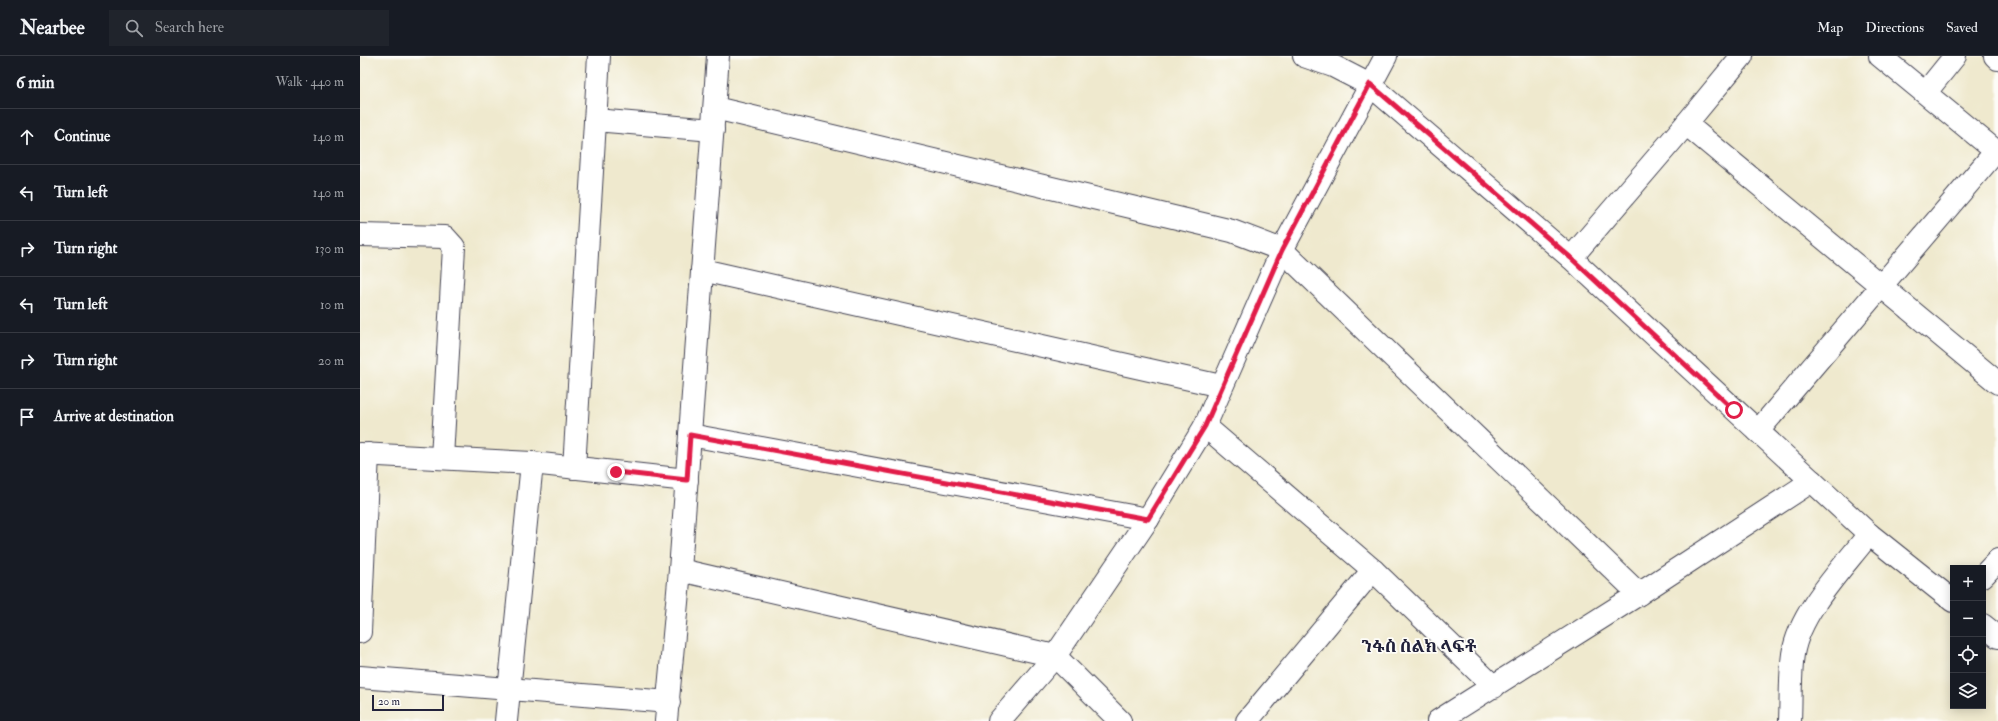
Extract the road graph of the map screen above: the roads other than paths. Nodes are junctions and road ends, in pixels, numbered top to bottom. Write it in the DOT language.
graph roads {
  1 [pos="599,56"];
  2 [pos="718,56"];
  3 [pos="1304,56"];
  4 [pos="1386,56"];
  5 [pos="1742,56"];
  6 [pos="1880,56"];
  7 [pos="1955,56"];
  8 [pos="1995,56"];
  9 [pos="1998,59"];
  10 [pos="1370,84"];
  11 [pos="1926,92"];
  12 [pos="714,108"];
  13 [pos="595,120"];
  14 [pos="1686,124"];
  15 [pos="713,130"];
  16 [pos="1997,152"];
  17 [pos="360,235"];
  18 [pos="1282,250"];
  19 [pos="1571,258"];
  20 [pos="702,270"];
  21 [pos="1881,287"];
  22 [pos="1998,383"];
  23 [pos="1221,386"];
  24 [pos="1205,426"];
  25 [pos="1758,431"];
  26 [pos="690,435"];
  27 [pos="364,454"];
  28 [pos="442,458"];
  29 [pos="532,463"];
  30 [pos="574,468"];
  31 [pos="687,480"];
  32 [pos="1812,481"];
  33 [pos="1148,519"];
  34 [pos="1870,534"];
  35 [pos="1998,560"];
  36 [pos="680,570"];
  37 [pos="1373,570"];
  38 [pos="1986,573"];
  39 [pos="1640,594"];
  40 [pos="1950,599"];
  41 [pos="1986,627"];
  42 [pos="360,632"];
  43 [pos="1998,637"];
  44 [pos="1055,656"];
  45 [pos="360,677"];
  46 [pos="1494,687"];
  47 [pos="509,688"];
  48 [pos="668,711"];
  49 [pos="506,721"];
  50 [pos="999,721"];
  51 [pos="1120,721"];
  52 [pos="1247,721"];
  53 [pos="1438,721"];
  54 [pos="1790,721"];
  1 -- 13 [label="street"];
  2 -- 12 [label="street"];
  3 -- 10 [label="street"];
  4 -- 10 [label="street"];
  5 -- 14 [label="street"];
  6 -- 11 [label="street"];
  7 -- 11 [label="street"];
  8 -- 9 [label="street"];
  10 -- 18 [label="street"];
  10 -- 19 [label="street"];
  11 -- 16 [label="street"];
  12 -- 15 [label="street"];
  12 -- 18 [label="street"];
  13 -- 15 [label="street"];
  13 -- 30 [label="street"];
  14 -- 19 [label="street"];
  14 -- 21 [label="street"];
  15 -- 20 [label="street"];
  16 -- 21 [label="street"];
  17 -- 28 [label="street"];
  18 -- 23 [label="street"];
  18 -- 39 [label="street"];
  19 -- 25 [label="street"];
  20 -- 23 [label="street"];
  20 -- 26 [label="street"];
  21 -- 22 [label="street"];
  21 -- 25 [label="street"];
  23 -- 24 [label="street"];
  24 -- 33 [label="street"];
  24 -- 37 [label="street"];
  25 -- 32 [label="street"];
  26 -- 31 [label="street"];
  26 -- 33 [label="street"];
  27 -- 28 [label="street"];
  27 -- 42 [label="street"];
  28 -- 29 [label="street"];
  29 -- 30 [label="street"];
  29 -- 47 [label="street"];
  30 -- 31 [label="street"];
  31 -- 36 [label="street"];
  32 -- 34 [label="street"];
  32 -- 39 [label="street"];
  33 -- 44 [label="street"];
  34 -- 40 [label="street"];
  34 -- 54 [label="street"];
  35 -- 38 [label="street"];
  36 -- 44 [label="street"];
  36 -- 48 [label="street"];
  37 -- 46 [label="street"];
  37 -- 52 [label="street"];
  39 -- 46 [label="street"];
  41 -- 43 [label="street"];
  44 -- 50 [label="street"];
  44 -- 51 [label="street"];
  45 -- 47 [label="street"];
  46 -- 53 [label="street"];
  47 -- 48 [label="street"];
  47 -- 49 [label="street"];
}
